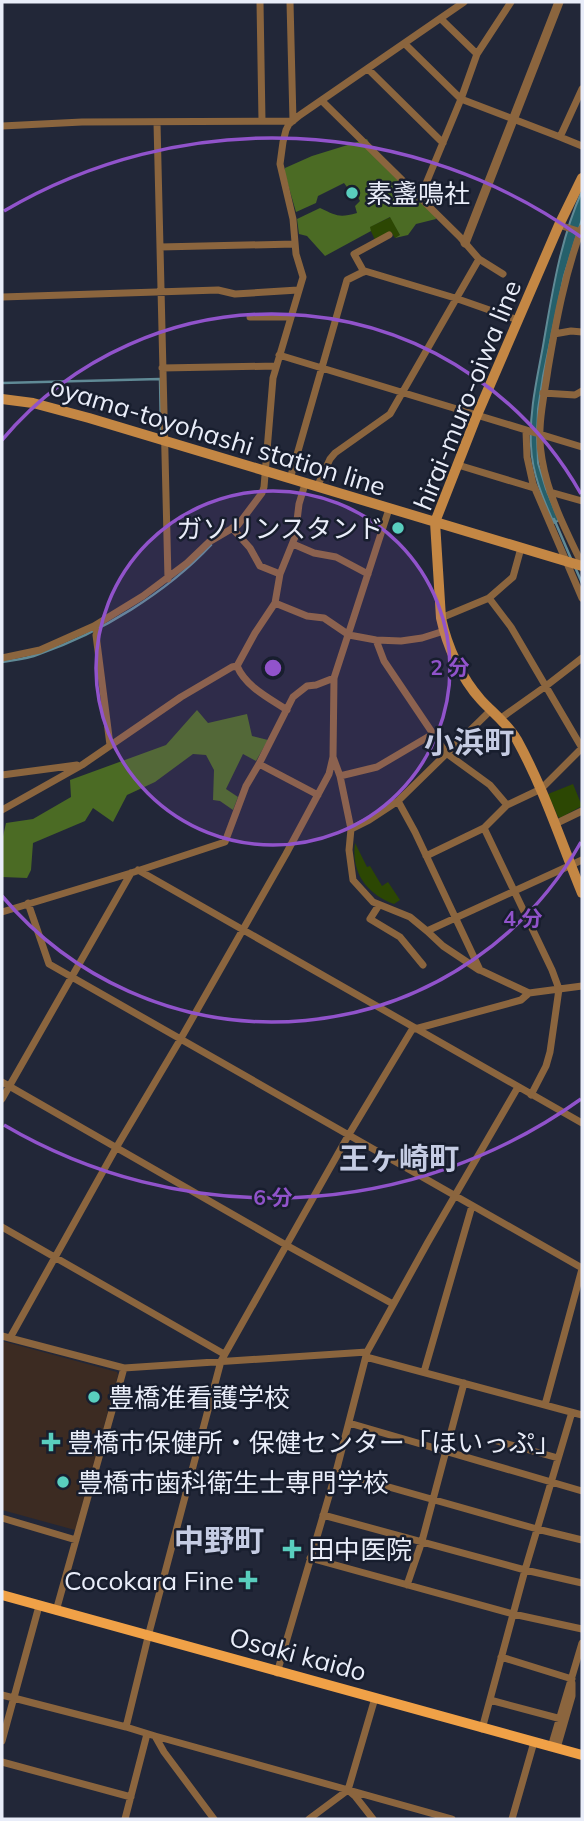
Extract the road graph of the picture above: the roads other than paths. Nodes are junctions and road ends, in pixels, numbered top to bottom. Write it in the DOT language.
graph roads {
  1 [pos="260,2"];
  2 [pos="290,2"];
  3 [pos="464,2"];
  4 [pos="511,2"];
  5 [pos="559,2"];
  6 [pos="441,19"];
  7 [pos="405,44"];
  8 [pos="477,54"];
  9 [pos="368,69"];
  10 [pos="582,89"];
  11 [pos="461,99"];
  12 [pos="322,101"];
  13 [pos="513,118"];
  14 [pos="262,121"];
  15 [pos="293,121"];
  16 [pos="157,123"];
  17 [pos="2,126"];
  18 [pos="560,137"];
  19 [pos="443,143"];
  20 [pos="582,146"];
  21 [pos="582,178"];
  22 [pos="420,198"];
  23 [pos="563,227"];
  24 [pos="581,230"];
  25 [pos="389,235"];
  26 [pos="465,243"];
  27 [pos="296,244"];
  28 [pos="159,247"];
  29 [pos="479,259"];
  30 [pos="364,272"];
  31 [pos="503,274"];
  32 [pos="298,290"];
  33 [pos="161,293"];
  34 [pos="2,297"];
  35 [pos="455,298"];
  36 [pos="250,317"];
  37 [pos="291,317"];
  38 [pos="518,320"];
  39 [pos="582,332"];
  40 [pos="554,334"];
  41 [pos="279,355"];
  42 [pos="276,366"];
  43 [pos="321,367"];
  44 [pos="162,368"];
  45 [pos="582,391"];
  46 [pos="403,393"];
  47 [pos="543,393"];
  48 [pos="2,398"];
  49 [pos="477,415"];
  50 [pos="526,430"];
  51 [pos="540,435"];
  52 [pos="164,441"];
  53 [pos="582,447"];
  54 [pos="458,465"];
  55 [pos="265,472"];
  56 [pos="290,478"];
  57 [pos="305,484"];
  58 [pos="317,487"];
  59 [pos="534,488"];
  60 [pos="550,492"];
  61 [pos="582,502"];
  62 [pos="389,509"];
  63 [pos="435,522"];
  64 [pos="232,528"];
  65 [pos="293,544"];
  66 [pos="521,548"];
  67 [pos="567,561"];
  68 [pos="581,565"];
  69 [pos="368,574"];
  70 [pos="280,575"];
  71 [pos="168,579"];
  72 [pos="489,598"];
  73 [pos="582,598"];
  74 [pos="275,603"];
  75 [pos="441,618"];
  76 [pos="96,629"];
  77 [pos="444,631"];
  78 [pos="349,635"];
  79 [pos="376,640"];
  80 [pos="582,657"];
  81 [pos="2,658"];
  82 [pos="237,666"];
  83 [pos="334,678"];
  84 [pos="547,686"];
  85 [pos="286,710"];
  86 [pos="491,710"];
  87 [pos="501,718"];
  88 [pos="433,734"];
  89 [pos="110,745"];
  90 [pos="582,748"];
  91 [pos="446,752"];
  92 [pos="333,757"];
  93 [pos="259,764"];
  94 [pos="82,765"];
  95 [pos="2,775"];
  96 [pos="340,776"];
  97 [pos="541,789"];
  98 [pos="318,795"];
  99 [pos="398,801"];
  100 [pos="507,806"];
  101 [pos="2,810"];
  102 [pos="582,811"];
  103 [pos="555,824"];
  104 [pos="484,828"];
  105 [pos="351,829"];
  106 [pos="426,856"];
  107 [pos="582,860"];
  108 [pos="571,866"];
  109 [pos="134,871"];
  110 [pos="514,891"];
  111 [pos="582,893"];
  112 [pos="28,903"];
  113 [pos="379,905"];
  114 [pos="2,912"];
  115 [pos="454,918"];
  116 [pos="242,930"];
  117 [pos="427,930"];
  118 [pos="423,965"];
  119 [pos="480,970"];
  120 [pos="71,977"];
  121 [pos="582,986"];
  122 [pos="559,989"];
  123 [pos="529,993"];
  124 [pos="414,1028"];
  125 [pos="180,1040"];
  126 [pos="5,1084"];
  127 [pos="517,1087"];
  128 [pos="531,1095"];
  129 [pos="2,1099"];
  130 [pos="582,1123"];
  131 [pos="348,1136"];
  132 [pos="116,1148"];
  133 [pos="455,1196"];
  134 [pos="472,1206"];
  135 [pos="2,1227"];
  136 [pos="286,1245"];
  137 [pos="55,1257"];
  138 [pos="582,1268"];
  139 [pos="393,1304"];
  140 [pos="6,1337"];
  141 [pos="367,1354"];
  142 [pos="222,1358"];
  143 [pos="124,1368"];
  144 [pos="424,1372"];
  145 [pos="464,1383"];
  146 [pos="545,1405"];
  147 [pos="572,1412"];
  148 [pos="582,1415"];
  149 [pos="349,1423"];
  150 [pos="497,1441"];
  151 [pos="446,1452"];
  152 [pos="558,1458"];
  153 [pos="336,1472"];
  154 [pos="551,1482"];
  155 [pos="582,1491"];
  156 [pos="434,1498"];
  157 [pos="323,1515"];
  158 [pos="2,1518"];
  159 [pos="537,1529"];
  160 [pos="76,1539"];
  161 [pos="582,1539"];
  162 [pos="422,1541"];
  163 [pos="310,1558"];
  164 [pos="525,1570"];
  165 [pos="582,1584"];
  166 [pos="407,1585"];
  167 [pos="2,1595"];
  168 [pos="39,1606"];
  169 [pos="56,1611"];
  170 [pos="513,1614"];
  171 [pos="582,1629"];
  172 [pos="149,1636"];
  173 [pos="582,1643"];
  174 [pos="501,1657"];
  175 [pos="277,1673"];
  176 [pos="572,1679"];
  177 [pos="2,1695"];
  178 [pos="14,1698"];
  179 [pos="375,1698"];
  180 [pos="489,1700"];
  181 [pos="562,1720"];
  182 [pos="126,1727"];
  183 [pos="482,1729"];
  184 [pos="151,1735"];
  185 [pos="2,1741"];
  186 [pos="534,1742"];
  187 [pos="554,1748"];
  188 [pos="582,1755"];
  189 [pos="2,1762"];
  190 [pos="348,1790"];
  191 [pos="131,1797"];
  192 [pos="314,1818"];
  193 [pos="125,1819"];
  194 [pos="214,1819"];
  195 [pos="373,1819"];
  196 [pos="452,1819"];
  197 [pos="512,1819"];
  1 -- 14 [label="street"];
  2 -- 15 [label="street"];
  3 -- 6 [label="street"];
  4 -- 8 [label="street"];
  5 -- 13 [label="street"];
  6 -- 7 [label="street"];
  6 -- 8 [label="street"];
  7 -- 9 [label="street"];
  7 -- 11 [label="street"];
  8 -- 11 [label="street"];
  9 -- 12 [label="street"];
  9 -- 19 [label="street"];
  10 -- 18 [label="street"];
  11 -- 13 [label="street"];
  11 -- 19 [label="street"];
  12 -- 15 [label="street"];
  12 -- 22 [label="street"];
  13 -- 18 [label="street"];
  13 -- 26 [label="street"];
  14 -- 15 [label="street"];
  14 -- 16 [label="street"];
  15 -- 27 [label="street"];
  16 -- 17 [label="street"];
  16 -- 28 [label="street"];
  18 -- 20 [label="street"];
  19 -- 22 [label="street"];
  21 -- 23 [label="main road, hirai-muro-oiwa line"];
  22 -- 26 [label="street"];
  23 -- 24 [label="street"];
  23 -- 38 [label="main road, hirai-muro-oiwa line"];
  24 -- 40 [label="street"];
  25 -- 30 [label="street"];
  26 -- 29 [label="street"];
  27 -- 28 [label="street"];
  27 -- 32 [label="street"];
  28 -- 33 [label="street"];
  29 -- 31 [label="street"];
  29 -- 35 [label="street"];
  30 -- 35 [label="street"];
  30 -- 43 [label="street"];
  32 -- 33 [label="street"];
  32 -- 37 [label="street"];
  33 -- 34 [label="street"];
  33 -- 44 [label="street"];
  35 -- 38 [label="street"];
  35 -- 46 [label="street"];
  36 -- 37 [label="street"];
  37 -- 41 [label="street"];
  38 -- 49 [label="main road, hirai-muro-oiwa line"];
  39 -- 40 [label="street"];
  40 -- 47 [label="street"];
  41 -- 42 [label="street"];
  41 -- 43 [label="street"];
  42 -- 44 [label="street"];
  42 -- 55 [label="street"];
  43 -- 46 [label="street"];
  43 -- 56 [label="street"];
  44 -- 52 [label="street"];
  45 -- 47 [label="street"];
  46 -- 49 [label="street"];
  46 -- 58 [label="street"];
  47 -- 51 [label="street"];
  48 -- 52 [label="main road, oyama-toyohashi station line"];
  49 -- 50 [label="street"];
  49 -- 54 [label="main road, hirai-muro-oiwa line"];
  50 -- 51 [label="street"];
  50 -- 59 [label="street"];
  51 -- 53 [label="street"];
  51 -- 60 [label="street"];
  52 -- 55 [label="main road, oyama-toyohashi station line"];
  52 -- 71 [label="street"];
  54 -- 59 [label="street"];
  54 -- 63 [label="main road, hirai-muro-oiwa line"];
  55 -- 56 [label="main road, oyama-toyohashi station line"];
  55 -- 64 [label="street"];
  56 -- 57 [label="main road, oyama-toyohashi station line"];
  57 -- 58 [label="main road, oyama-toyohashi station line"];
  57 -- 65 [label="street"];
  58 -- 62 [label="main road, oyama-toyohashi station line"];
  59 -- 67 [label="street"];
  60 -- 61 [label="street"];
  60 -- 68 [label="street"];
  62 -- 63 [label="main road, oyama-toyohashi station line"];
  62 -- 69 [label="street"];
  63 -- 66 [label="main road, oyama-toyohashi station line"];
  63 -- 75 [label="main road, hirai-muro-oiwa line"];
  64 -- 70 [label="street"];
  64 -- 71 [label="street"];
  65 -- 69 [label="street"];
  65 -- 70 [label="street"];
  66 -- 67 [label="main road, oyama-toyohashi station line"];
  66 -- 72 [label="street"];
  67 -- 68 [label="main road, oyama-toyohashi station line"];
  67 -- 73 [label="street"];
  69 -- 78 [label="street"];
  70 -- 74 [label="street"];
  71 -- 76 [label="street"];
  72 -- 75 [label="street"];
  72 -- 84 [label="street"];
  74 -- 78 [label="street"];
  74 -- 82 [label="street"];
  75 -- 77 [label="main road, hirai-muro-oiwa line"];
  76 -- 81 [label="street"];
  76 -- 89 [label="street"];
  77 -- 79 [label="street"];
  77 -- 86 [label="main road, hirai-muro-oiwa line"];
  78 -- 79 [label="street"];
  78 -- 83 [label="street"];
  79 -- 88 [label="street"];
  80 -- 84 [label="street"];
  82 -- 85 [label="street"];
  82 -- 89 [label="street"];
  83 -- 85 [label="street"];
  83 -- 92 [label="street"];
  84 -- 87 [label="street"];
  84 -- 90 [label="street"];
  85 -- 93 [label="street"];
  86 -- 87 [label="main road, hirai-muro-oiwa line"];
  86 -- 91 [label="street"];
  87 -- 97 [label="main road, hirai-muro-oiwa line"];
  88 -- 91 [label="street"];
  88 -- 96 [label="street"];
  89 -- 94 [label="street"];
  90 -- 97 [label="street"];
  91 -- 99 [label="street"];
  91 -- 100 [label="street"];
  92 -- 96 [label="street"];
  92 -- 98 [label="street"];
  93 -- 98 [label="street"];
  93 -- 109 [label="street"];
  94 -- 95 [label="street"];
  94 -- 101 [label="street"];
  96 -- 105 [label="street"];
  97 -- 100 [label="street"];
  97 -- 103 [label="main road, hirai-muro-oiwa line"];
  98 -- 116 [label="street"];
  99 -- 105 [label="street"];
  99 -- 106 [label="street"];
  100 -- 104 [label="street"];
  102 -- 103 [label="street"];
  103 -- 108 [label="main road, hirai-muro-oiwa line"];
  104 -- 106 [label="street"];
  104 -- 110 [label="street"];
  105 -- 113 [label="street"];
  106 -- 115 [label="street"];
  107 -- 108 [label="street"];
  108 -- 110 [label="street"];
  108 -- 111 [label="main road, hirai-muro-oiwa line"];
  109 -- 112 [label="street"];
  109 -- 116 [label="street"];
  109 -- 120 [label="street"];
  110 -- 115 [label="street"];
  110 -- 122 [label="street"];
  112 -- 114 [label="street"];
  112 -- 120 [label="street"];
  113 -- 117 [label="street"];
  113 -- 118 [label="street"];
  115 -- 117 [label="street"];
  115 -- 119 [label="street"];
  116 -- 124 [label="street"];
  116 -- 125 [label="street"];
  117 -- 119 [label="street"];
  119 -- 123 [label="street"];
  120 -- 125 [label="street"];
  120 -- 126 [label="street"];
  121 -- 122 [label="street"];
  122 -- 123 [label="street"];
  122 -- 128 [label="street"];
  123 -- 124 [label="street"];
  124 -- 127 [label="street"];
  124 -- 131 [label="street"];
  125 -- 131 [label="street"];
  125 -- 132 [label="street"];
  126 -- 129 [label="street"];
  126 -- 132 [label="street"];
  127 -- 128 [label="street"];
  127 -- 133 [label="street"];
  128 -- 130 [label="street"];
  131 -- 133 [label="street"];
  131 -- 136 [label="street"];
  132 -- 136 [label="street"];
  132 -- 137 [label="street"];
  133 -- 134 [label="street"];
  133 -- 139 [label="street"];
  134 -- 138 [label="street"];
  134 -- 144 [label="street"];
  135 -- 137 [label="street"];
  136 -- 139 [label="street"];
  136 -- 142 [label="street"];
  137 -- 140 [label="street"];
  137 -- 142 [label="street"];
  138 -- 146 [label="street"];
  139 -- 141 [label="street"];
  140 -- 143 [label="street"];
  141 -- 142 [label="street"];
  141 -- 144 [label="street"];
  141 -- 149 [label="street"];
  142 -- 143 [label="street"];
  142 -- 172 [label="street"];
  143 -- 160 [label="street"];
  144 -- 145 [label="street"];
  145 -- 146 [label="street"];
  145 -- 151 [label="street"];
  146 -- 147 [label="street"];
  147 -- 148 [label="street"];
  147 -- 152 [label="street"];
  149 -- 151 [label="street"];
  149 -- 153 [label="street"];
  150 -- 152 [label="street"];
  151 -- 154 [label="street"];
  151 -- 156 [label="street"];
  152 -- 154 [label="street"];
  153 -- 156 [label="street"];
  153 -- 157 [label="street"];
  154 -- 155 [label="street"];
  154 -- 159 [label="street"];
  156 -- 159 [label="street"];
  156 -- 162 [label="street"];
  157 -- 162 [label="street"];
  157 -- 163 [label="street"];
  158 -- 160 [label="street"];
  159 -- 161 [label="street"];
  159 -- 164 [label="street"];
  160 -- 169 [label="street"];
  162 -- 164 [label="street"];
  162 -- 166 [label="street"];
  163 -- 166 [label="street"];
  163 -- 175 [label="street"];
  164 -- 165 [label="street"];
  164 -- 170 [label="street"];
  166 -- 170 [label="street"];
  167 -- 168 [label="main road, Osaki kaido"];
  168 -- 169 [label="main road, Osaki kaido"];
  168 -- 178 [label="street"];
  169 -- 172 [label="main road, Osaki kaido"];
  170 -- 171 [label="street"];
  170 -- 174 [label="street"];
  172 -- 175 [label="main road, Osaki kaido"];
  172 -- 182 [label="street"];
  173 -- 176 [label="street"];
  174 -- 176 [label="street"];
  174 -- 180 [label="street"];
  175 -- 179 [label="main road, Osaki kaido"];
  176 -- 181 [label="street"];
  177 -- 178 [label="street"];
  178 -- 182 [label="street"];
  178 -- 185 [label="street"];
  179 -- 183 [label="main road, Osaki kaido"];
  179 -- 190 [label="street"];
  180 -- 181 [label="street"];
  180 -- 183 [label="street"];
  181 -- 187 [label="street"];
  182 -- 184 [label="street"];
  183 -- 186 [label="main road, Osaki kaido"];
  184 -- 190 [label="street"];
  184 -- 191 [label="street"];
  184 -- 194 [label="street"];
  186 -- 187 [label="main road, Osaki kaido"];
  186 -- 197 [label="street"];
  187 -- 188 [label="main road, Osaki kaido"];
  189 -- 191 [label="street"];
  190 -- 192 [label="street"];
  190 -- 195 [label="street"];
  190 -- 196 [label="street"];
  191 -- 193 [label="street"];
}
